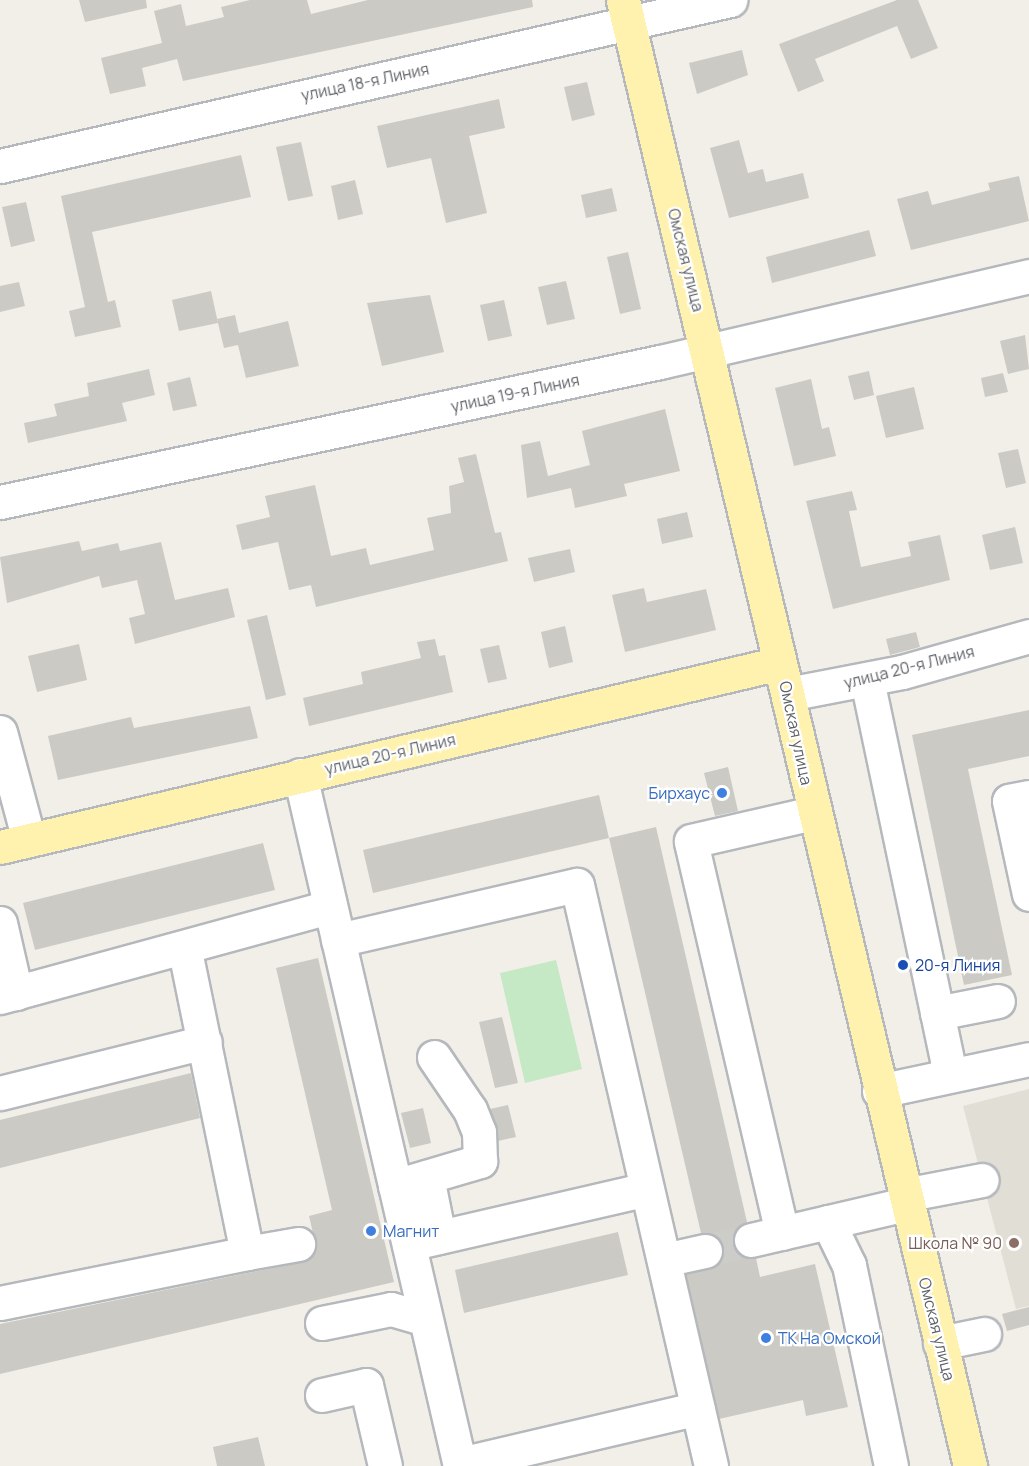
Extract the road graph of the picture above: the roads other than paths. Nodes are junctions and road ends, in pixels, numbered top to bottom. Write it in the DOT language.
graph roads {
  1 [pos="730,0"];
  2 [pos="626,12"];
  3 [pos="0,166"];
  4 [pos="1029,276"];
  5 [pos="709,352"];
  6 [pos="0,502"];
  7 [pos="1029,636"];
  8 [pos="780,663"];
  9 [pos="867,680"];
  10 [pos="788,694"];
  11 [pos="0,732"];
  12 [pos="300,776"];
  13 [pos="1029,797"];
  14 [pos="813,813"];
  15 [pos="15,844"];
  16 [pos="1029,894"];
  17 [pos="330,907"];
  18 [pos="0,923"];
  19 [pos="338,940"];
  20 [pos="184,947"];
  21 [pos="8,995"];
  22 [pos="998,1001"];
  23 [pos="937,1014"];
  24 [pos="206,1042"];
  25 [pos="434,1058"];
  26 [pos="1029,1059"];
  27 [pos="950,1074"];
  28 [pos="879,1091"];
  29 [pos="0,1093"];
  30 [pos="427,1176"];
  31 [pos="982,1180"];
  32 [pos="395,1186"];
  33 [pos="647,1189"];
  34 [pos="905,1200"];
  35 [pos="828,1222"];
  36 [pos="424,1240"];
  37 [pos="298,1244"];
  38 [pos="705,1251"];
  39 [pos="248,1253"];
  40 [pos="664,1260"];
  41 [pos="0,1303"];
  42 [pos="425,1319"];
  43 [pos="322,1323"];
  44 [pos="984,1335"];
  45 [pos="940,1343"];
  46 [pos="322,1395"];
  47 [pos="698,1408"];
  48 [pos="460,1465"];
  49 [pos="385,1466"];
  50 [pos="711,1466"];
  51 [pos="891,1466"];
  52 [pos="970,1466"];
  1 -- 2 [label="street, улица 18-я Линия"];
  2 -- 3 [label="street, улица 18-я Линия"];
  2 -- 5 [label="main road, Омская улица"];
  4 -- 5 [label="street, улица 19-я Линия"];
  5 -- 6 [label="street, улица 19-я Линия"];
  5 -- 8 [label="main road, Омская улица"];
  7 -- 9 [label="street, улица 20-я Линия"];
  8 -- 10 [label="main road, Омская улица"];
  8 -- 12 [label="main road, улица 20-я Линия"];
  9 -- 10 [label="street, улица 20-я Линия"];
  9 -- 23 [label="street"];
  10 -- 14 [label="main road, Омская улица"];
  11 -- 15 [label="street"];
  12 -- 15 [label="main road, улица 20-я Линия"];
  12 -- 17 [label="street"];
  13 -- 16 [label="street"];
  14 -- 28 [label="main road, Омская улица"];
  14 -- 35 [label="street"];
  17 -- 19 [label="street"];
  17 -- 20 [label="street"];
  18 -- 21 [label="street"];
  19 -- 32 [label="street"];
  19 -- 33 [label="street"];
  20 -- 21 [label="street"];
  20 -- 24 [label="street"];
  22 -- 23 [label="street"];
  23 -- 27 [label="street"];
  24 -- 29 [label="street"];
  24 -- 39 [label="street"];
  25 -- 30 [label="street"];
  26 -- 27 [label="street"];
  27 -- 28 [label="street"];
  28 -- 34 [label="main road, Омская улица"];
  30 -- 32 [label="street"];
  30 -- 36 [label="street"];
  31 -- 34 [label="street"];
  32 -- 36 [label="street"];
  33 -- 36 [label="street"];
  33 -- 40 [label="street"];
  34 -- 35 [label="street"];
  34 -- 45 [label="main road, Омская улица"];
  35 -- 51 [label="street"];
  36 -- 42 [label="street"];
  37 -- 39 [label="street"];
  38 -- 40 [label="street"];
  39 -- 41 [label="street"];
  40 -- 47 [label="street"];
  42 -- 43 [label="street"];
  42 -- 48 [label="street"];
  44 -- 45 [label="street"];
  45 -- 52 [label="main road, Омская улица"];
  46 -- 49 [label="street"];
  47 -- 48 [label="street"];
  47 -- 50 [label="street"];
}
